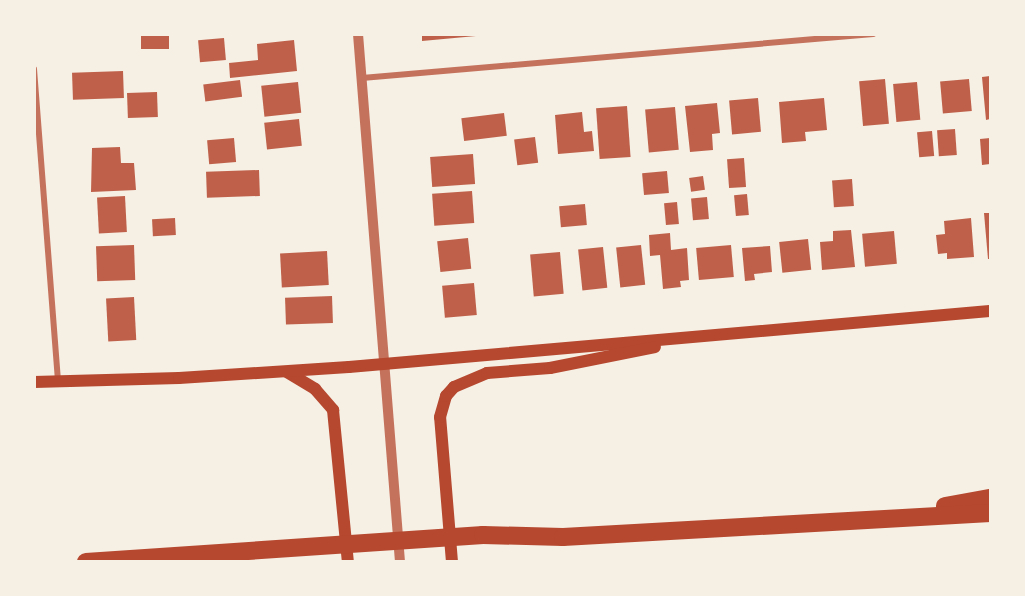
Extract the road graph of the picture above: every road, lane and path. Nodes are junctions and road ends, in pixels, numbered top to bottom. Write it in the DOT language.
graph roads {
  1 [pos="358,34"];
  2 [pos="873,34"];
  3 [pos="34,69"];
  4 [pos="362,78"];
  5 [pos="990,311"];
  6 [pos="721,334"];
  7 [pos="383,364"];
  8 [pos="286,371"];
  9 [pos="58,381"];
  10 [pos="34,382"];
  11 [pos="990,498"];
  12 [pos="990,513"];
  13 [pos="861,520"];
  14 [pos="86,561"];
  15 [pos="348,561"];
  16 [pos="400,561"];
  17 [pos="452,561"];
  1 -- 4 [label="street"];
  2 -- 4 [label="street"];
  3 -- 9 [label="street"];
  4 -- 7 [label="street"];
  5 -- 6 [label="main road"];
  6 -- 7 [label="main road"];
  6 -- 17 [label="main road"];
  7 -- 8 [label="main road"];
  7 -- 16 [label="street"];
  8 -- 9 [label="main road"];
  8 -- 15 [label="main road"];
  9 -- 10 [label="main road"];
  11 -- 13 [label="highway"];
  12 -- 13 [label="highway"];
  13 -- 14 [label="highway"];
}
